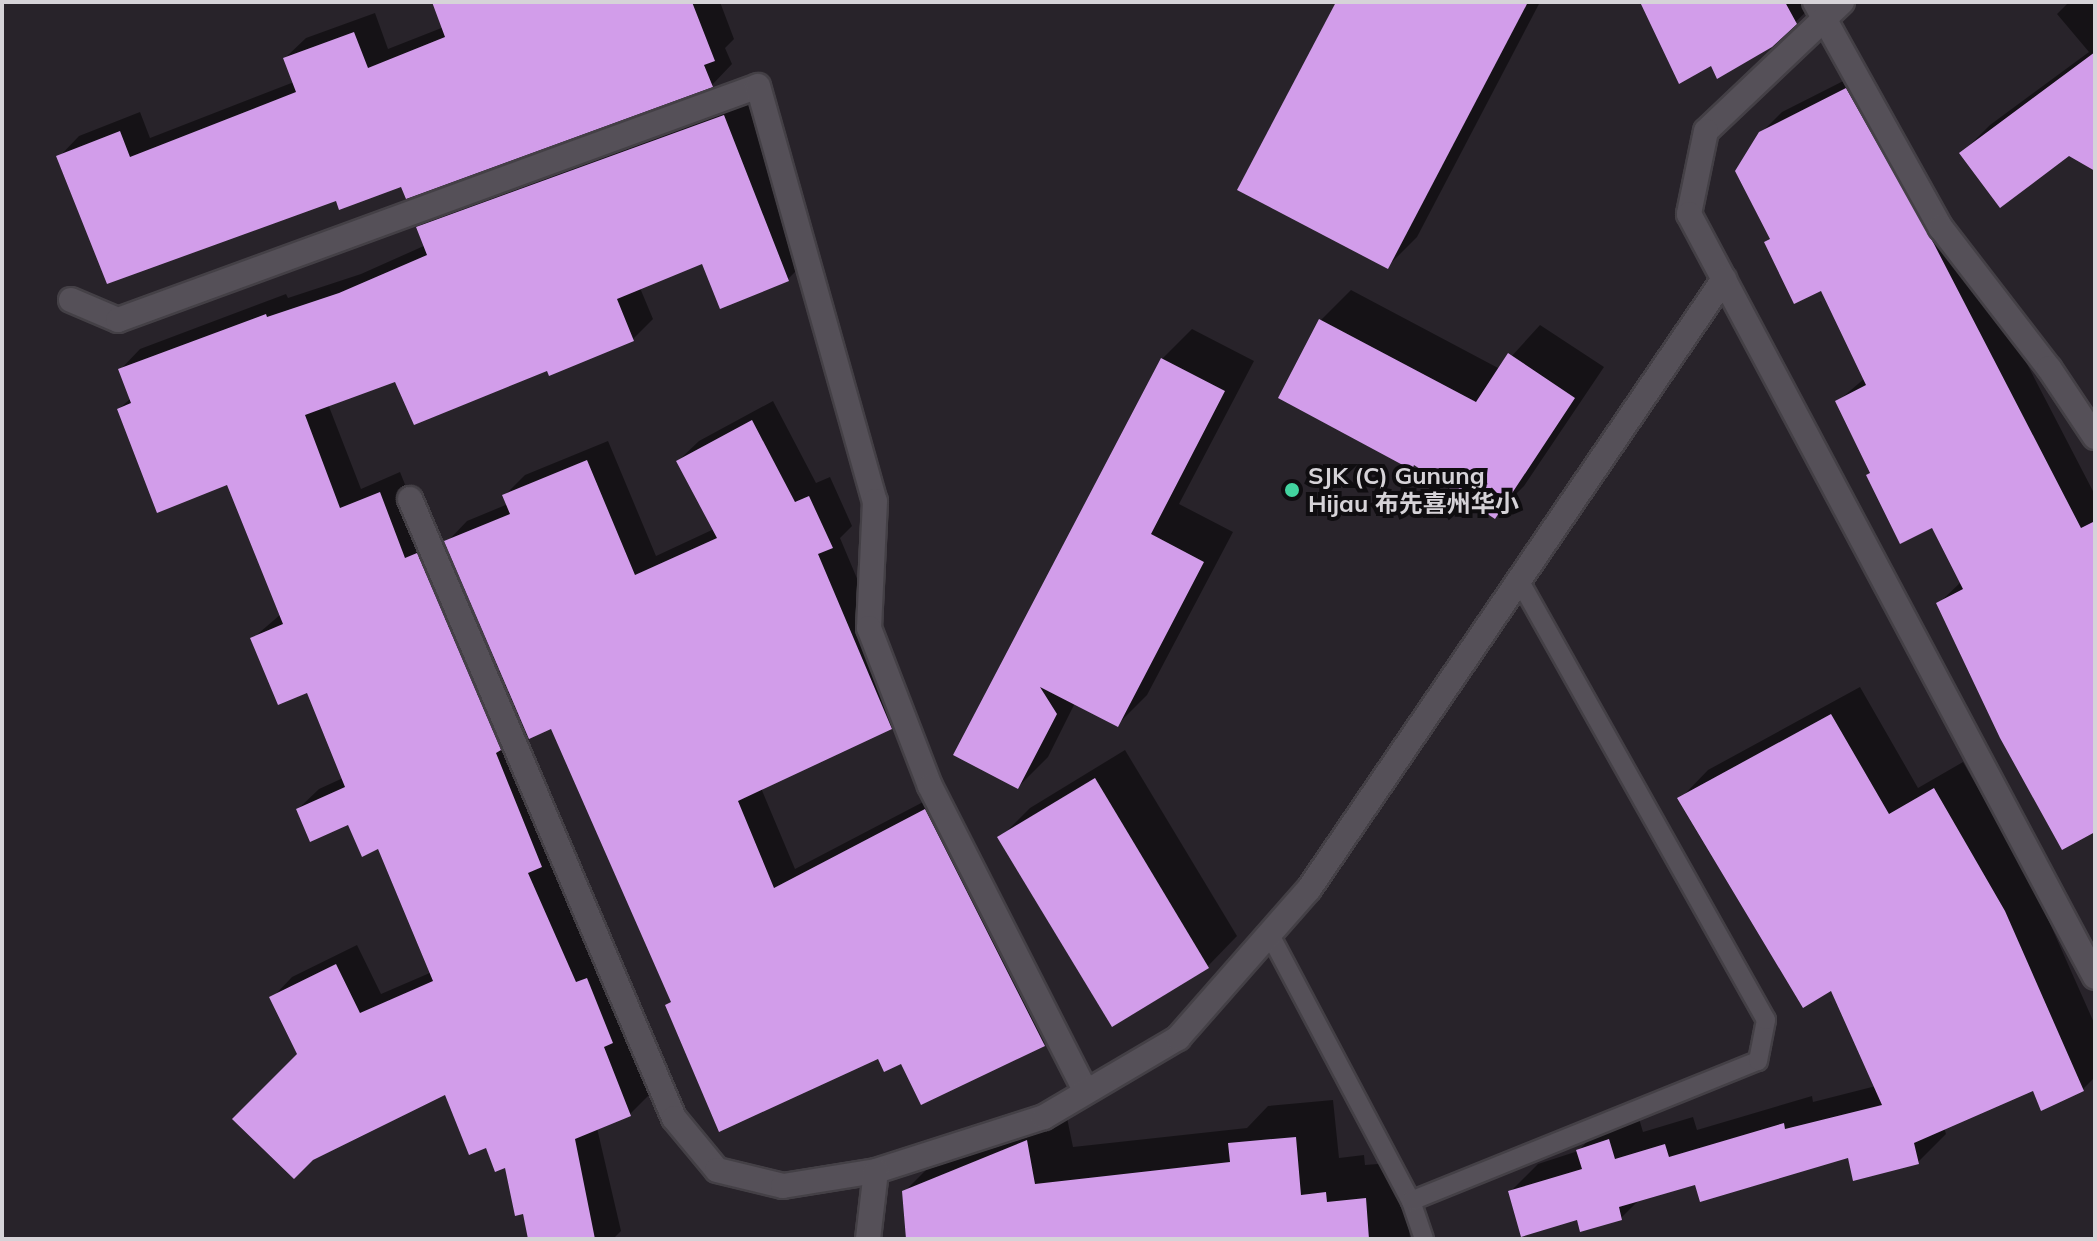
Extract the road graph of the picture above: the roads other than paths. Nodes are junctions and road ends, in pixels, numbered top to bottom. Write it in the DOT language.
graph roads {
  1 [pos="1842,2"];
  2 [pos="1820,11"];
  3 [pos="1724,279"];
  4 [pos="71,300"];
  5 [pos="2095,437"];
  6 [pos="410,499"];
  7 [pos="1518,578"];
  8 [pos="1269,933"];
  9 [pos="2095,977"];
  10 [pos="1086,1092"];
  11 [pos="876,1171"];
  12 [pos="1411,1201"];
  13 [pos="868,1239"];
  14 [pos="1424,1239"];
  1 -- 2 [label="street"];
  2 -- 3 [label="street"];
  2 -- 5 [label="street"];
  3 -- 7 [label="street"];
  3 -- 9 [label="street"];
  4 -- 10 [label="street"];
  6 -- 11 [label="street"];
  7 -- 8 [label="street"];
  7 -- 12 [label="lane"];
  8 -- 10 [label="street"];
  8 -- 12 [label="lane"];
  10 -- 11 [label="street"];
  11 -- 13 [label="street"];
  12 -- 14 [label="lane"];
}
